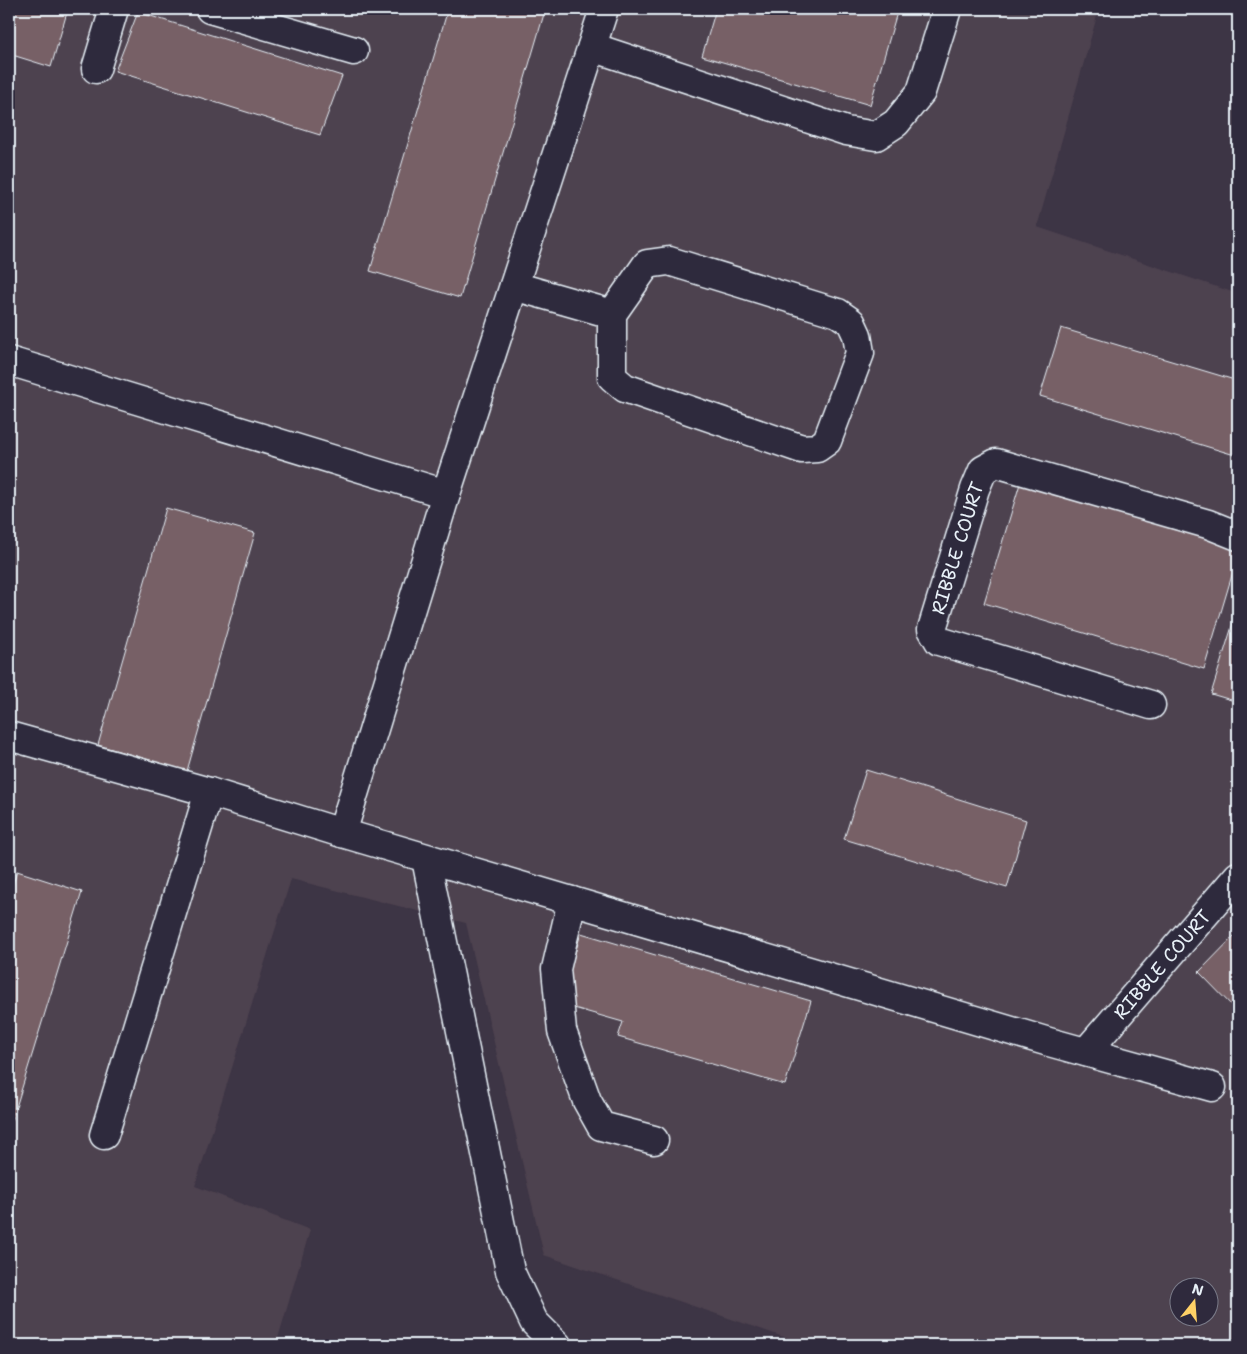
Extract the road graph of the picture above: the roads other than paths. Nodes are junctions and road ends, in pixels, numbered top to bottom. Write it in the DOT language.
graph roads {
  1 [pos="114,9"];
  2 [pos="210,9"];
  3 [pos="604,9"];
  4 [pos="947,9"];
  5 [pos="592,47"];
  6 [pos="354,51"];
  7 [pos="96,69"];
  8 [pos="514,286"];
  9 [pos="612,314"];
  10 [pos="9,361"];
  11 [pos="446,494"];
  12 [pos="1238,536"];
  13 [pos="1152,706"];
  14 [pos="9,736"];
  15 [pos="208,792"];
  16 [pos="342,834"];
  17 [pos="426,858"];
  18 [pos="1238,876"];
  19 [pos="572,901"];
  20 [pos="1086,1052"];
  21 [pos="1212,1087"];
  22 [pos="104,1135"];
  23 [pos="654,1140"];
  24 [pos="558,1345"];
  1 -- 7 [label="lane"];
  2 -- 6 [label="lane"];
  3 -- 5 [label="lane"];
  4 -- 5 [label="lane"];
  5 -- 8 [label="lane"];
  8 -- 9 [label="lane"];
  8 -- 11 [label="lane"];
  9 -- 9 [label="lane"];
  10 -- 11 [label="lane"];
  11 -- 16 [label="lane"];
  12 -- 13 [label="lane, RIBBLE COURT"];
  14 -- 15 [label="lane"];
  15 -- 16 [label="lane"];
  15 -- 22 [label="lane"];
  16 -- 17 [label="lane"];
  17 -- 19 [label="lane"];
  17 -- 24 [label="lane"];
  18 -- 20 [label="lane, RIBBLE COURT"];
  19 -- 20 [label="lane"];
  19 -- 23 [label="lane"];
  20 -- 21 [label="lane"];
}
